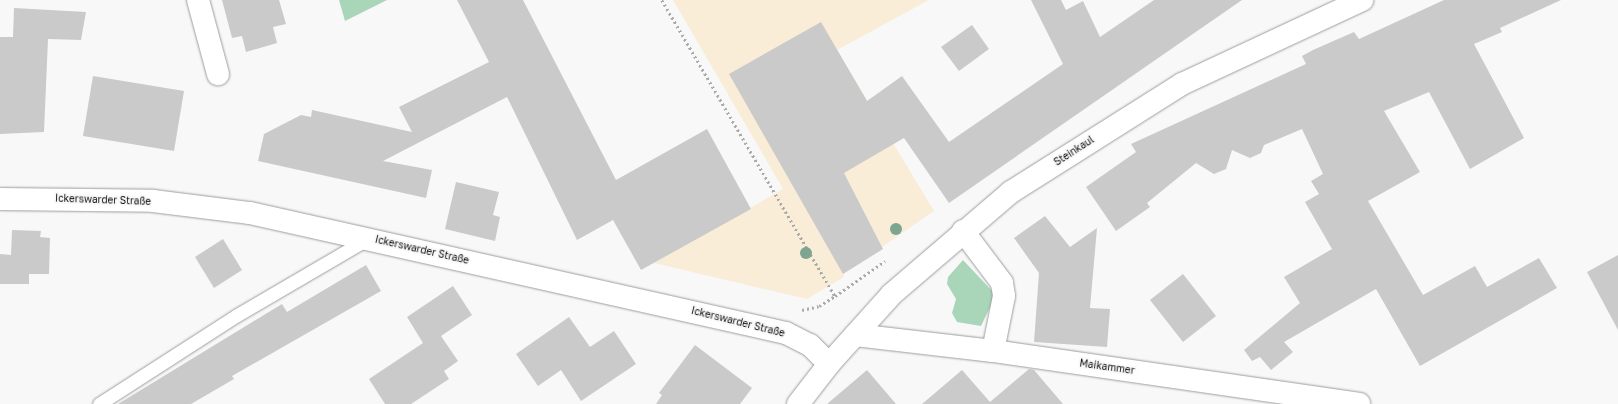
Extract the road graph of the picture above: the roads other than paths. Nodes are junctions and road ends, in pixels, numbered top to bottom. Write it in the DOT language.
graph roads {
  1 [pos="198,0"];
  2 [pos="1362,0"];
  3 [pos="218,74"];
  4 [pos="0,199"];
  5 [pos="963,231"];
  6 [pos="369,238"];
  7 [pos="855,335"];
  8 [pos="993,351"];
  9 [pos="829,364"];
  10 [pos="99,404"];
  11 [pos="798,404"];
  12 [pos="1359,404"];
  1 -- 3 [label="street"];
  2 -- 5 [label="street, Steinkaul"];
  4 -- 6 [label="street, Ickerswarder Straße"];
  5 -- 7 [label="street, Steinkaul"];
  5 -- 8 [label="street"];
  6 -- 9 [label="street, Ickerswarder Straße"];
  6 -- 10 [label="lane"];
  7 -- 8 [label="street, Maikammer"];
  7 -- 9 [label="street, Steinkaul"];
  8 -- 12 [label="street, Maikammer"];
  9 -- 11 [label="street, Steinkaul"];
}
